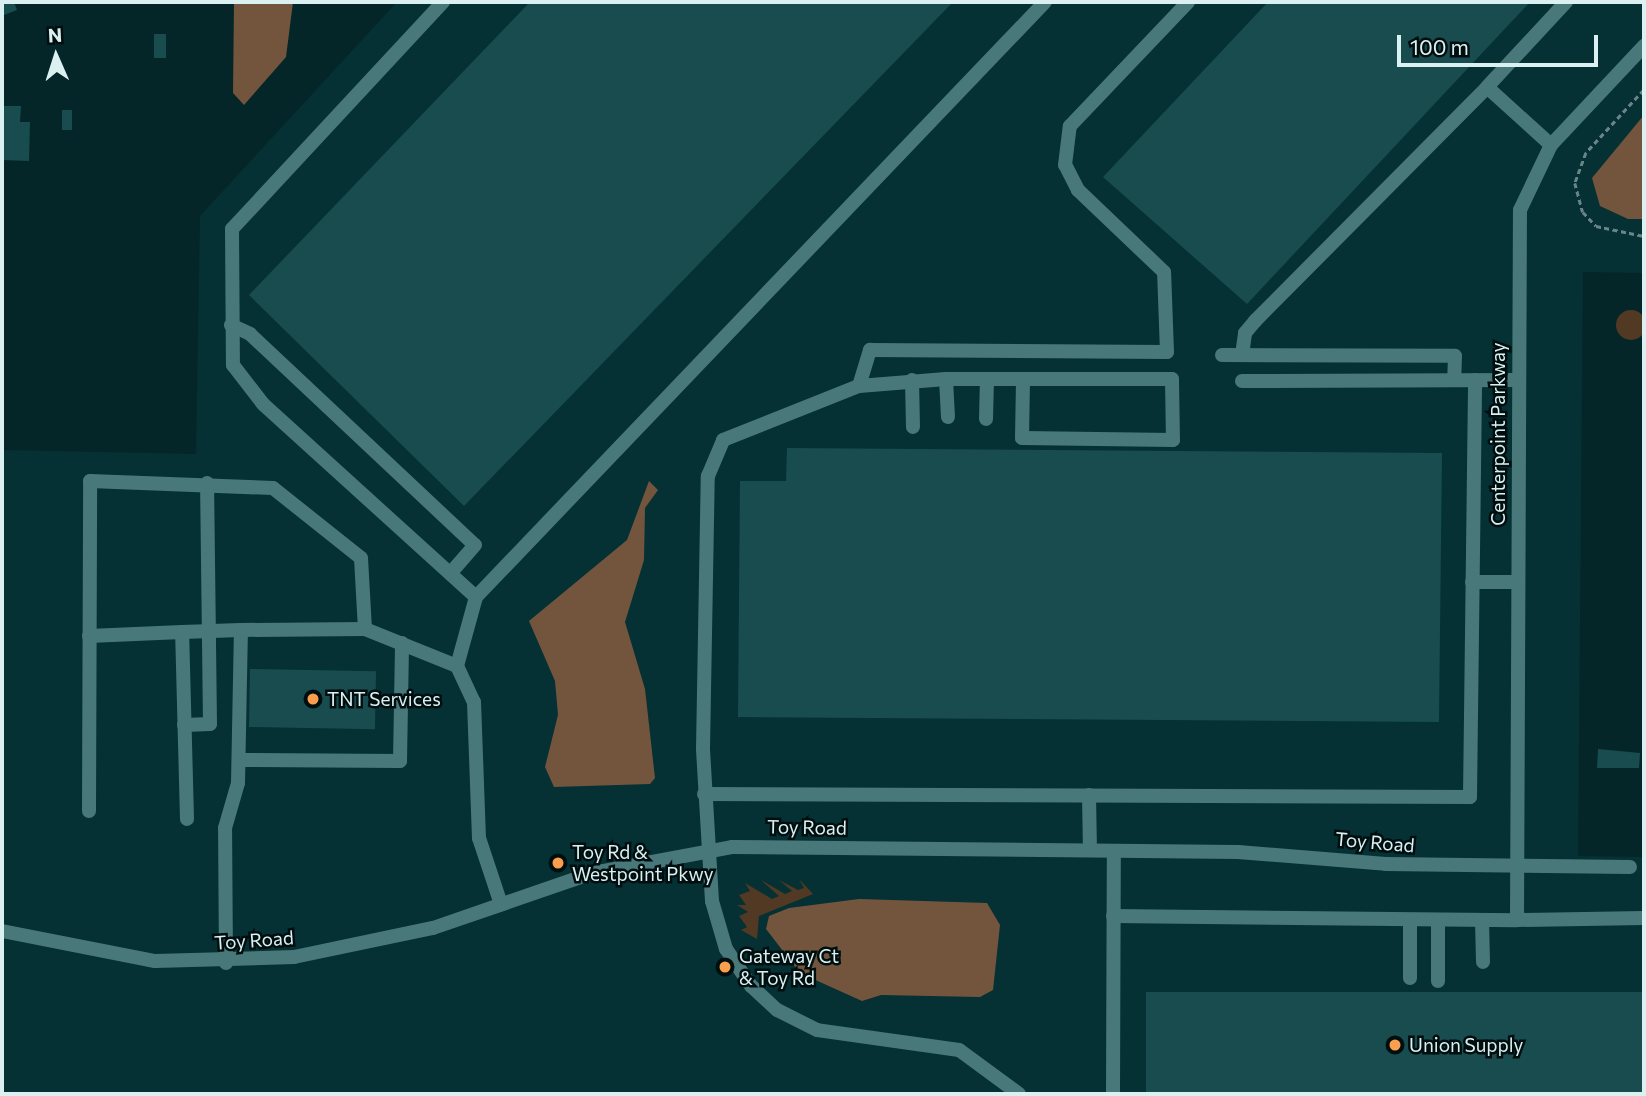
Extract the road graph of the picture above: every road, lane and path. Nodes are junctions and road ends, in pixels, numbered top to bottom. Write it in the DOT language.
graph roads {
  1 [pos="443,2"];
  2 [pos="1045,2"];
  3 [pos="1188,2"];
  4 [pos="1566,2"];
  5 [pos="1644,46"];
  6 [pos="1487,87"];
  7 [pos="1644,90"];
  8 [pos="1551,145"];
  9 [pos="1644,236"];
  10 [pos="231,325"];
  11 [pos="1096,352"];
  12 [pos="1222,355"];
  13 [pos="1242,355"];
  14 [pos="946,379"];
  15 [pos="987,379"];
  16 [pos="1023,379"];
  17 [pos="1096,379"];
  18 [pos="912,380"];
  19 [pos="1454,380"];
  20 [pos="1475,380"];
  21 [pos="1517,380"];
  22 [pos="1242,381"];
  23 [pos="859,386"];
  24 [pos="948,417"];
  25 [pos="986,419"];
  26 [pos="912,427"];
  27 [pos="207,483"];
  28 [pos="451,573"];
  29 [pos="1472,582"];
  30 [pos="1517,582"];
  31 [pos="477,597"];
  32 [pos="365,629"];
  33 [pos="241,630"];
  34 [pos="209,631"];
  35 [pos="182,632"];
  36 [pos="89,636"];
  37 [pos="402,643"];
  38 [pos="457,666"];
  39 [pos="184,725"];
  40 [pos="239,760"];
  41 [pos="704,794"];
  42 [pos="1089,796"];
  43 [pos="89,811"];
  44 [pos="187,819"];
  45 [pos="705,849"];
  46 [pos="1090,850"];
  47 [pos="1114,851"];
  48 [pos="1516,866"];
  49 [pos="1630,867"];
  50 [pos="501,904"];
  51 [pos="1114,916"];
  52 [pos="1644,918"];
  53 [pos="1410,920"];
  54 [pos="1438,920"];
  55 [pos="1482,920"];
  56 [pos="1517,920"];
  57 [pos="2,931"];
  58 [pos="1483,961"];
  59 [pos="226,963"];
  60 [pos="1410,978"];
  61 [pos="1438,981"];
  62 [pos="1019,1094"];
  63 [pos="1113,1094"];
  1 -- 10 [label="street"];
  2 -- 31 [label="street"];
  3 -- 11 [label="street"];
  4 -- 6 [label="street"];
  5 -- 8 [label="street, Centerpoint Parkway"];
  6 -- 8 [label="street"];
  6 -- 13 [label="street"];
  7 -- 9 [label="path"];
  8 -- 21 [label="street, Centerpoint Parkway"];
  10 -- 28 [label="street"];
  10 -- 28 [label="street"];
  11 -- 17 [label="street"];
  11 -- 23 [label="street"];
  12 -- 13 [label="street"];
  13 -- 19 [label="street"];
  14 -- 15 [label="street"];
  14 -- 18 [label="street"];
  14 -- 24 [label="street"];
  15 -- 16 [label="street"];
  15 -- 25 [label="street"];
  16 -- 17 [label="street"];
  16 -- 17 [label="street"];
  18 -- 23 [label="street"];
  18 -- 26 [label="street"];
  19 -- 20 [label="street"];
  19 -- 22 [label="street"];
  20 -- 21 [label="street"];
  20 -- 29 [label="street"];
  21 -- 30 [label="street, Centerpoint Parkway"];
  23 -- 41 [label="street"];
  27 -- 32 [label="street"];
  27 -- 34 [label="street"];
  27 -- 36 [label="street"];
  28 -- 31 [label="street"];
  29 -- 30 [label="street"];
  29 -- 42 [label="street"];
  30 -- 48 [label="street, Centerpoint Parkway"];
  31 -- 38 [label="street"];
  32 -- 33 [label="street"];
  32 -- 37 [label="street"];
  33 -- 34 [label="street"];
  33 -- 40 [label="street"];
  34 -- 35 [label="street"];
  34 -- 39 [label="street"];
  35 -- 36 [label="street"];
  35 -- 39 [label="street"];
  36 -- 43 [label="street"];
  37 -- 38 [label="street"];
  37 -- 40 [label="street"];
  38 -- 50 [label="street"];
  39 -- 44 [label="street"];
  40 -- 59 [label="street"];
  41 -- 42 [label="street"];
  41 -- 45 [label="street"];
  42 -- 46 [label="street"];
  45 -- 46 [label="street, Toy Road"];
  45 -- 50 [label="street, Toy Road"];
  45 -- 62 [label="street"];
  46 -- 47 [label="street, Toy Road"];
  47 -- 48 [label="street, Toy Road"];
  47 -- 51 [label="street"];
  48 -- 49 [label="street, Toy Road"];
  48 -- 56 [label="street, Centerpoint Parkway"];
  50 -- 59 [label="street, Toy Road"];
  51 -- 53 [label="street"];
  51 -- 63 [label="street"];
  52 -- 56 [label="street"];
  53 -- 54 [label="street"];
  53 -- 60 [label="street"];
  54 -- 55 [label="street"];
  54 -- 61 [label="street"];
  55 -- 56 [label="street"];
  55 -- 58 [label="street"];
  57 -- 59 [label="street, Toy Road"];
}
